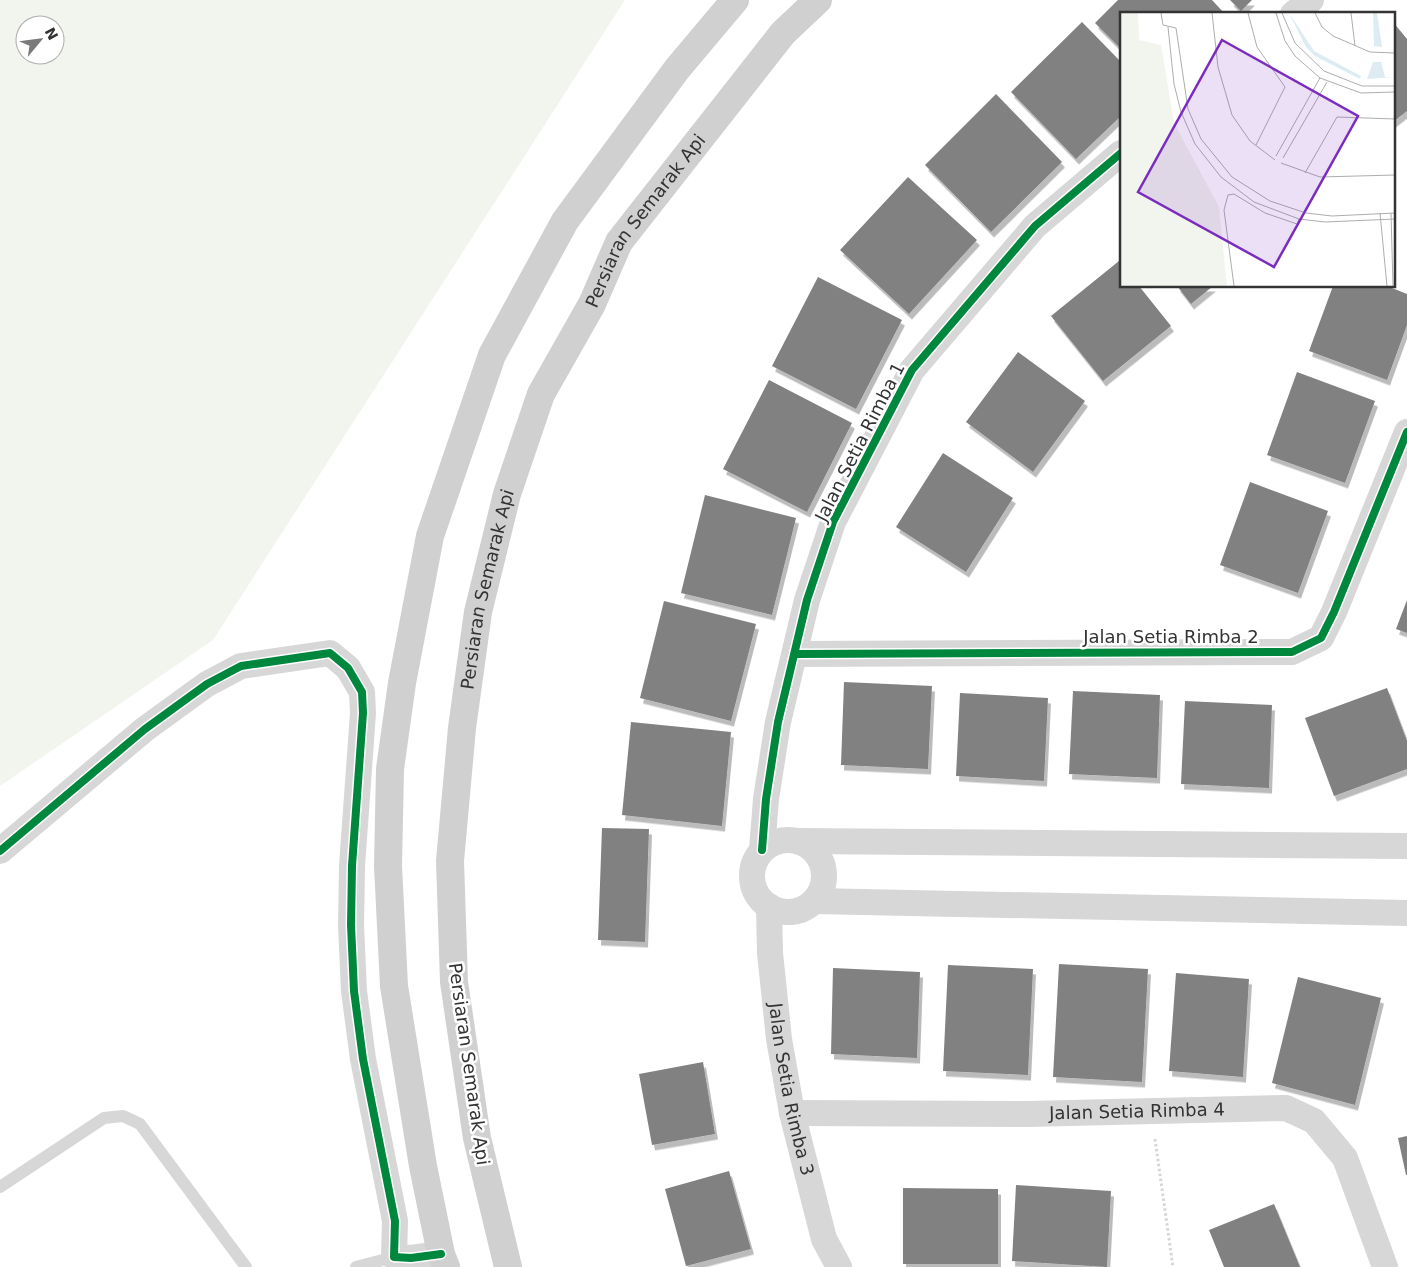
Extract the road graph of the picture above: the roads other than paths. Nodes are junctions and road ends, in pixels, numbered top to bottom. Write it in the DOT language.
graph roads {
  1 [pos="736,0"];
  2 [pos="818,0"];
  3 [pos="1311,0"];
  4 [pos="1296,12"];
  5 [pos="1120,154"];
  6 [pos="1407,432"];
  7 [pos="796,654"];
  8 [pos="797,841"];
  9 [pos="1407,846"];
  10 [pos="762,850"];
  11 [pos="0,852"];
  12 [pos="814,901"];
  13 [pos="769,906"];
  14 [pos="1407,913"];
  15 [pos="792,1113"];
  16 [pos="0,1187"];
  17 [pos="394,1257"];
  18 [pos="443,1260"];
  19 [pos="246,1267"];
  20 [pos="356,1267"];
  21 [pos="508,1267"];
  22 [pos="839,1267"];
  23 [pos="1386,1267"];
  1 -- 18 [label="main road"];
  2 -- 21 [label="main road, Persiaran Semarak Api"];
  3 -- 4 [label="street"];
  5 -- 7 [label="street, Jalan Setia Rimba 1"];
  6 -- 7 [label="street, Jalan Setia Rimba 2"];
  7 -- 10 [label="street, Jalan Setia Rimba 1"];
  8 -- 9 [label="street"];
  8 -- 10 [label="street"];
  8 -- 12 [label="street"];
  10 -- 13 [label="street"];
  11 -- 17 [label="street"];
  12 -- 13 [label="street"];
  12 -- 14 [label="street"];
  13 -- 15 [label="street, Jalan Setia Rimba 3"];
  15 -- 22 [label="street, Jalan Setia Rimba 3"];
  15 -- 23 [label="street, Jalan Setia Rimba 4"];
  16 -- 19 [label="lane"];
  17 -- 18 [label="street"];
  17 -- 20 [label="lane"];
}
